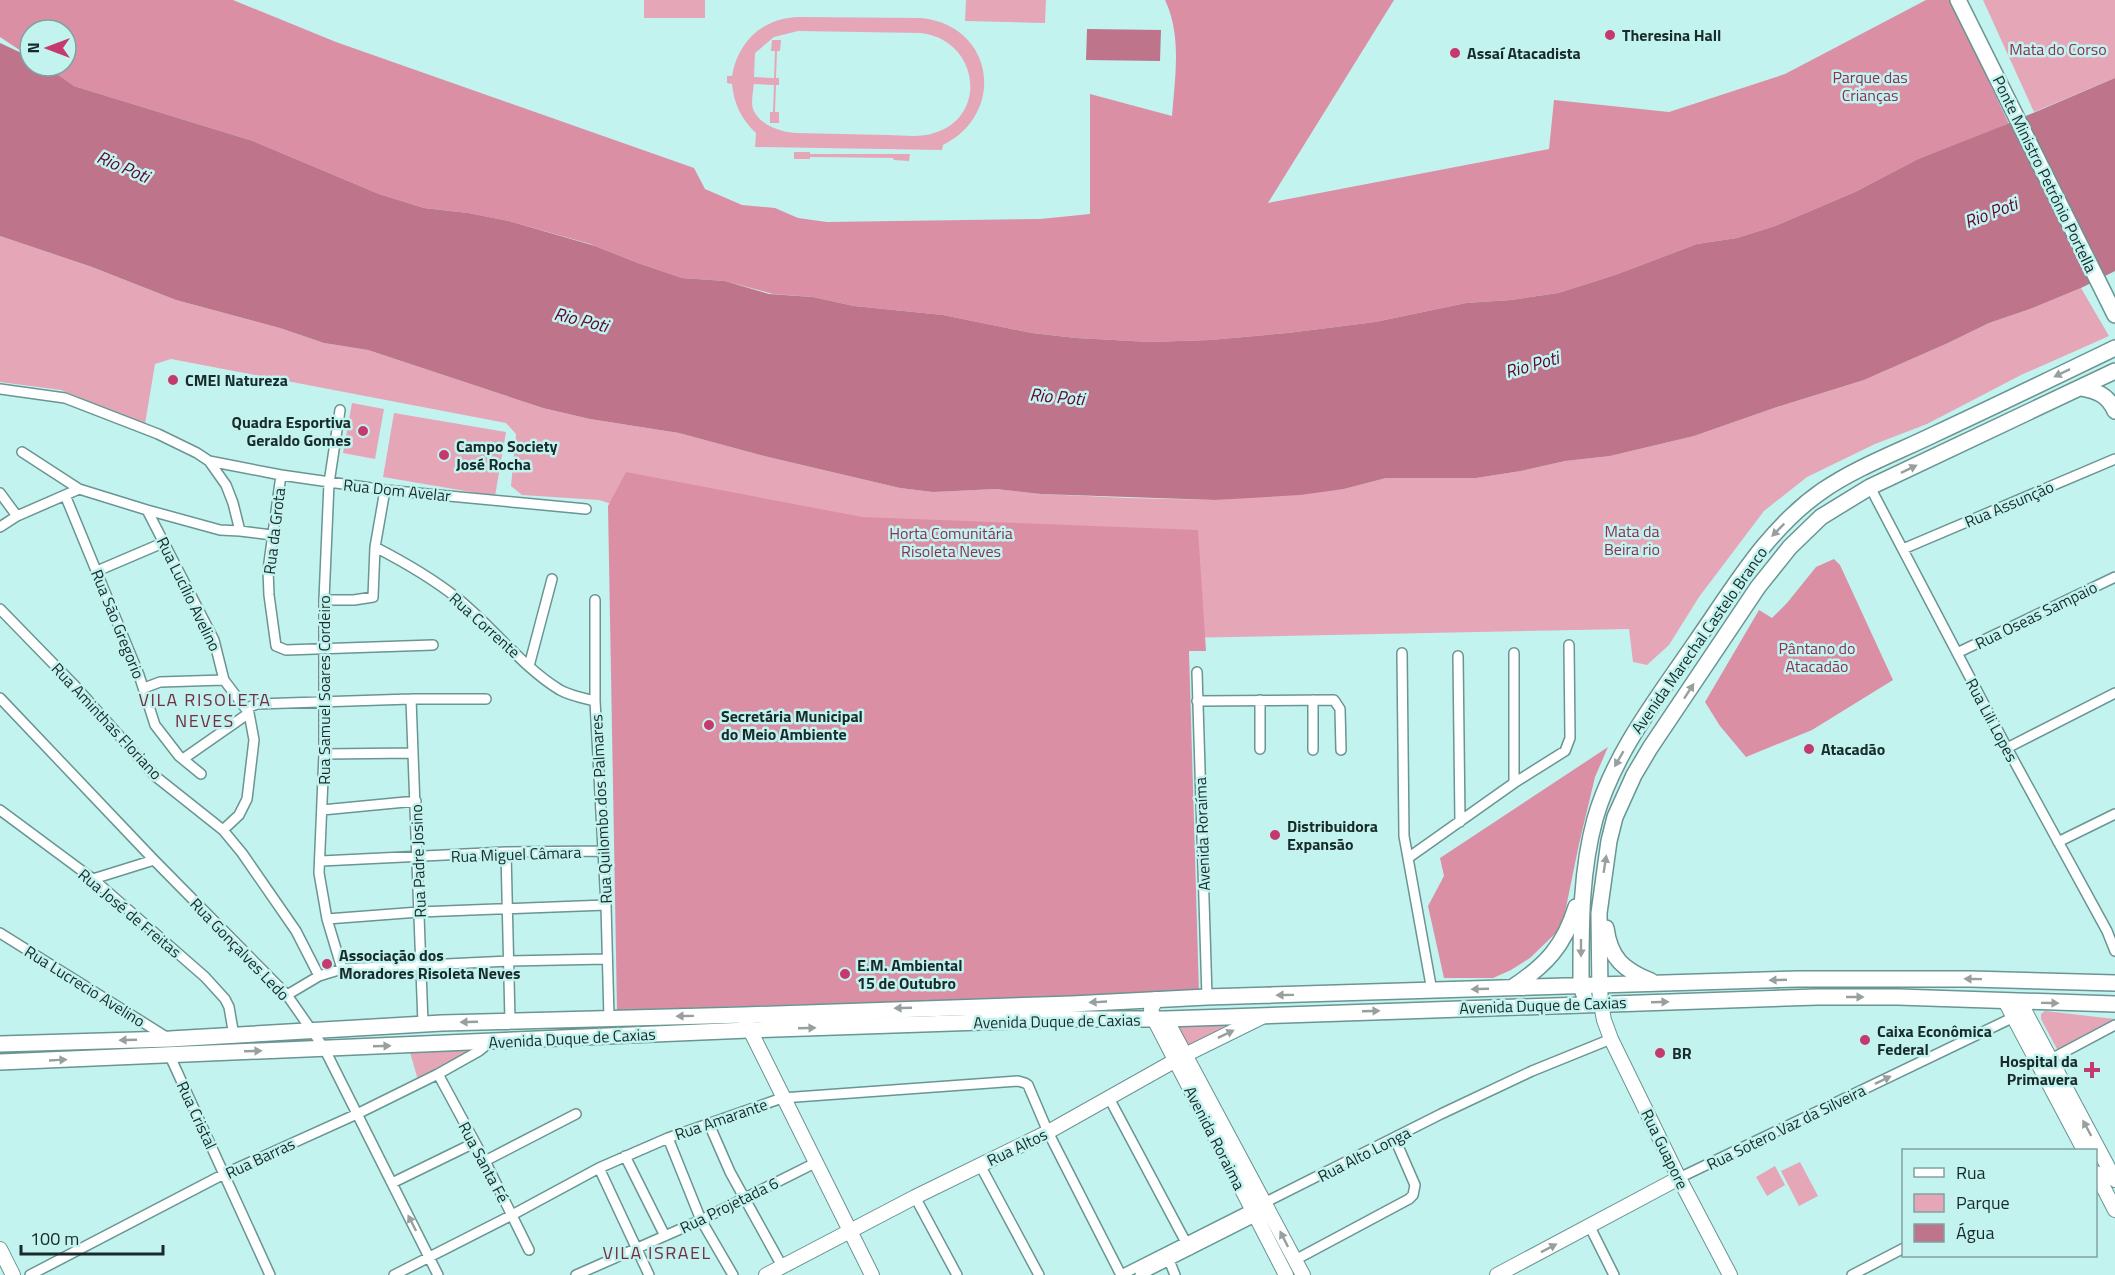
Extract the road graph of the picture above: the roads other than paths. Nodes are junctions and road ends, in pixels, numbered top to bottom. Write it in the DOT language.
graph roads {
  1 [pos="1958,0"];
  2 [pos="1968,0"];
  3 [pos="1978,32"];
  4 [pos="2115,298"];
  5 [pos="2115,315"];
  6 [pos="2115,348"];
  7 [pos="2115,371"];
  8 [pos="2032,388"];
  9 [pos="2081,388"];
  10 [pos="0,390"];
  11 [pos="2040,406"];
  12 [pos="340,410"];
  13 [pos="2115,411"];
  14 [pos="22,452"];
  15 [pos="2115,459"];
  16 [pos="209,461"];
  17 [pos="281,475"];
  18 [pos="329,483"];
  19 [pos="1870,487"];
  20 [pos="79,489"];
  21 [pos="385,490"];
  22 [pos="0,493"];
  23 [pos="65,495"];
  24 [pos="586,509"];
  25 [pos="147,510"];
  26 [pos="17,516"];
  27 [pos="0,527"];
  28 [pos="240,531"];
  29 [pos="272,535"];
  30 [pos="165,542"];
  31 [pos="375,547"];
  32 [pos="1903,549"];
  33 [pos="97,571"];
  34 [pos="2115,577"];
  35 [pos="552,579"];
  36 [pos="324,600"];
  37 [pos="595,600"];
  38 [pos="0,609"];
  39 [pos="433,645"];
  40 [pos="1569,645"];
  41 [pos="324,649"];
  42 [pos="1402,653"];
  43 [pos="1514,653"];
  44 [pos="1957,653"];
  45 [pos="1458,656"];
  46 [pos="529,666"];
  47 [pos="1197,672"];
  48 [pos="224,680"];
  49 [pos="144,688"];
  50 [pos="2115,693"];
  51 [pos="0,698"];
  52 [pos="411,699"];
  53 [pos="486,699"];
  54 [pos="595,700"];
  55 [pos="1260,700"];
  56 [pos="1313,700"];
  57 [pos="1197,701"];
  58 [pos="324,702"];
  59 [pos="248,710"];
  60 [pos="2007,748"];
  61 [pos="1260,750"];
  62 [pos="1313,750"];
  63 [pos="1341,750"];
  64 [pos="413,753"];
  65 [pos="324,754"];
  66 [pos="183,759"];
  67 [pos="201,774"];
  68 [pos="1514,783"];
  69 [pos="416,801"];
  70 [pos="0,810"];
  71 [pos="322,810"];
  72 [pos="2115,814"];
  73 [pos="1461,822"];
  74 [pos="224,831"];
  75 [pos="2058,842"];
  76 [pos="603,851"];
  77 [pos="506,852"];
  78 [pos="417,858"];
  79 [pos="1408,858"];
  80 [pos="154,860"];
  81 [pos="321,861"];
  82 [pos="93,879"];
  83 [pos="1583,887"];
  84 [pos="1601,890"];
  85 [pos="606,905"];
  86 [pos="508,909"];
  87 [pos="419,912"];
  88 [pos="327,919"];
  89 [pos="2111,929"];
  90 [pos="0,933"];
  91 [pos="2115,951"];
  92 [pos="607,959"];
  93 [pos="509,961"];
  94 [pos="421,966"];
  95 [pos="342,969"];
  96 [pos="319,976"];
  97 [pos="2115,983"];
  98 [pos="1656,984"];
  99 [pos="1581,986"];
  100 [pos="1598,986"];
  101 [pos="1511,988"];
  102 [pos="1432,991"];
  103 [pos="287,995"];
  104 [pos="1207,997"];
  105 [pos="1156,999"];
  106 [pos="2013,1001"];
  107 [pos="1594,1004"];
  108 [pos="2115,1004"];
  109 [pos="1266,1014"];
  110 [pos="2014,1017"];
  111 [pos="609,1018"];
  112 [pos="1160,1019"];
  113 [pos="510,1021"];
  114 [pos="746,1022"];
  115 [pos="423,1024"];
  116 [pos="2115,1025"];
  117 [pos="313,1031"];
  118 [pos="234,1036"];
  119 [pos="1611,1039"];
  120 [pos="490,1041"];
  121 [pos="0,1044"];
  122 [pos="170,1047"];
  123 [pos="324,1048"];
  124 [pos="1180,1058"];
  125 [pos="2050,1059"];
  126 [pos="0,1062"];
  127 [pos="438,1074"];
  128 [pos="782,1098"];
  129 [pos="1109,1098"];
  130 [pos="576,1113"];
  131 [pos="357,1114"];
  132 [pos="709,1124"];
  133 [pos="1048,1132"];
  134 [pos="668,1138"];
  135 [pos="1395,1138"];
  136 [pos="474,1143"];
  137 [pos="2083,1149"];
  138 [pos="2096,1149"];
  139 [pos="2097,1150"];
  140 [pos="625,1156"];
  141 [pos="485,1161"];
  142 [pos="815,1163"];
  143 [pos="980,1165"];
  144 [pos="599,1168"];
  145 [pos="224,1174"];
  146 [pos="2097,1175"];
  147 [pos="1679,1178"];
  148 [pos="2115,1180"];
  149 [pos="392,1183"];
  150 [pos="915,1197"];
  151 [pos="744,1199"];
  152 [pos="1266,1203"];
  153 [pos="2115,1210"];
  154 [pos="1253,1213"];
  155 [pos="512,1215"];
  156 [pos="701,1220"];
  157 [pos="1590,1227"];
  158 [pos="849,1231"];
  159 [pos="665,1236"];
  160 [pos="1188,1246"];
  161 [pos="0,1249"];
  162 [pos="637,1249"];
  163 [pos="1902,1249"];
  164 [pos="529,1250"];
  165 [pos="429,1257"];
  166 [pos="1169,1260"];
  167 [pos="1295,1260"];
  168 [pos="782,1266"];
  169 [pos="0,1268"];
  170 [pos="1505,1273"];
  171 [pos="582,1274"];
  172 [pos="3,1275"];
  173 [pos="13,1275"];
  174 [pos="30,1275"];
  175 [pos="270,1275"];
  176 [pos="394,1275"];
  177 [pos="438,1275"];
  178 [pos="649,1275"];
  179 [pos="734,1275"];
  180 [pos="766,1275"];
  181 [pos="872,1275"];
  182 [pos="957,1275"];
  183 [pos="1039,1275"];
  184 [pos="1121,1275"];
  185 [pos="1140,1275"];
  186 [pos="1175,1275"];
  187 [pos="1286,1275"];
  188 [pos="1303,1275"];
  189 [pos="1614,1275"];
  190 [pos="1730,1275"];
  191 [pos="1852,1275"];
  1 -- 3 [label="main road"];
  2 -- 3 [label="main road"];
  3 -- 4 [label="main road, Ponte Ministro Petrônio Portella"];
  3 -- 5 [label="main road, Ponte Ministro Petrônio Portella"];
  6 -- 8 [label="main road, Avenida Marechal Castelo Branco, one-way"];
  7 -- 9 [label="main road, Avenida Marechal Castelo Branco"];
  8 -- 11 [label="main road"];
  8 -- 83 [label="main road, Avenida Marechal Castelo Branco, one-way"];
  9 -- 11 [label="main road, Avenida Marechal Castelo Branco"];
  9 -- 13 [label="main road"];
  10 -- 16 [label="street, Rua Dom Avelar"];
  19 -- 11 [label="main road, Avenida Marechal Castelo Branco, one-way"];
  12 -- 18 [label="street, Rua Samuel Soares Cordeiro"];
  14 -- 20 [label="street"];
  15 -- 32 [label="street, Rua Assunção"];
  16 -- 17 [label="street, Rua Dom Avelar"];
  16 -- 28 [label="street, Rua Dom Avelar"];
  17 -- 18 [label="street, Rua Dom Avelar"];
  17 -- 29 [label="street, Rua da Grota"];
  18 -- 21 [label="street, Rua Dom Avelar"];
  18 -- 36 [label="street, Rua Samuel Soares Cordeiro"];
  19 -- 32 [label="street, Rua Lili Lopes"];
  84 -- 19 [label="main road, Avenida Marechal Castelo Branco, one-way"];
  20 -- 23 [label="street"];
  20 -- 25 [label="street, Rua Lucílio Avelino"];
  21 -- 24 [label="street, Rua Dom Avelar"];
  21 -- 31 [label="street"];
  22 -- 26 [label="street"];
  23 -- 26 [label="street"];
  23 -- 33 [label="street, Rua São Gregorio"];
  25 -- 28 [label="street, Rua Lucílio Avelino"];
  25 -- 30 [label="street, Rua Lucílio Avelino"];
  26 -- 27 [label="street"];
  28 -- 29 [label="street, Rua Lucílio Avelino"];
  29 -- 41 [label="street, Rua da Grota"];
  30 -- 33 [label="street"];
  30 -- 48 [label="street, Rua Lucílio Avelino"];
  31 -- 36 [label="street"];
  31 -- 46 [label="street, Rua Corrente"];
  32 -- 44 [label="street, Rua Lili Lopes"];
  33 -- 49 [label="street, Rua São Gregorio"];
  34 -- 44 [label="street, Rua Oseas Sampaio"];
  35 -- 46 [label="street"];
  36 -- 41 [label="street, Rua Samuel Soares Cordeiro"];
  37 -- 54 [label="street, Rua Quilombo dos Palmares"];
  38 -- 74 [label="street, Rua Aminthas Floriano"];
  39 -- 41 [label="street"];
  40 -- 68 [label="street"];
  41 -- 58 [label="street, Rua Samuel Soares Cordeiro"];
  42 -- 79 [label="street"];
  43 -- 68 [label="street"];
  44 -- 60 [label="street, Rua Lili Lopes"];
  45 -- 73 [label="street"];
  46 -- 54 [label="street, Rua Corrente"];
  47 -- 57 [label="street, Avenida Roraíma"];
  48 -- 49 [label="street"];
  48 -- 59 [label="street, Rua Lucílio Avelino"];
  49 -- 66 [label="street, Rua São Gregorio"];
  50 -- 60 [label="street"];
  51 -- 80 [label="street, Rua Gonçalves Ledo"];
  52 -- 53 [label="street"];
  52 -- 58 [label="street"];
  52 -- 64 [label="street, Rua Padre Josino"];
  54 -- 76 [label="street, Rua Quilombo dos Palmares"];
  55 -- 56 [label="street"];
  55 -- 57 [label="street"];
  55 -- 61 [label="street"];
  56 -- 62 [label="street"];
  56 -- 63 [label="street"];
  57 -- 104 [label="street, Avenida Roraíma"];
  58 -- 59 [label="street"];
  58 -- 65 [label="street, Rua Samuel Soares Cordeiro"];
  59 -- 66 [label="street"];
  59 -- 74 [label="street"];
  60 -- 75 [label="street, Rua Lili Lopes"];
  64 -- 65 [label="street"];
  64 -- 69 [label="street, Rua Padre Josino"];
  65 -- 71 [label="street, Rua Samuel Soares Cordeiro"];
  66 -- 67 [label="street, Rua São Gregorio"];
  68 -- 73 [label="street"];
  69 -- 71 [label="street"];
  69 -- 78 [label="street, Rua Padre Josino"];
  70 -- 82 [label="street, Rua José de Freitas"];
  71 -- 81 [label="street, Rua Samuel Soares Cordeiro"];
  72 -- 75 [label="street"];
  73 -- 79 [label="street"];
  74 -- 96 [label="street, Rua Aminthas Floriano"];
  75 -- 89 [label="street, Rua Lili Lopes"];
  76 -- 77 [label="street, Rua Miguel Câmara"];
  76 -- 85 [label="street, Rua Quilombo dos Palmares"];
  77 -- 78 [label="street, Rua Miguel Câmara"];
  77 -- 86 [label="street"];
  78 -- 81 [label="street, Rua Miguel Câmara"];
  78 -- 87 [label="street, Rua Padre Josino"];
  79 -- 102 [label="street"];
  80 -- 82 [label="street"];
  80 -- 103 [label="street, Rua Gonçalves Ledo"];
  81 -- 88 [label="street, Rua Samuel Soares Cordeiro"];
  82 -- 118 [label="street, Rua José de Freitas"];
  83 -- 99 [label="main road, Avenida Marechal Castelo Branco, one-way"];
  83 -- 101 [label="main road"];
  84 -- 98 [label="main road"];
  84 -- 100 [label="main road, Avenida Marechal Castelo Branco"];
  85 -- 86 [label="street"];
  85 -- 92 [label="street, Rua Quilombo dos Palmares"];
  86 -- 87 [label="street"];
  86 -- 93 [label="street"];
  87 -- 88 [label="street"];
  87 -- 94 [label="street, Rua Padre Josino"];
  88 -- 95 [label="street, Rua Samuel Soares Cordeiro"];
  89 -- 91 [label="street, Rua Lili Lopes"];
  90 -- 122 [label="street, Rua Lucrecio Avelino"];
  92 -- 93 [label="street"];
  92 -- 111 [label="street, Rua Quilombo dos Palmares"];
  93 -- 94 [label="street"];
  93 -- 113 [label="street"];
  94 -- 95 [label="street"];
  94 -- 115 [label="street, Rua Padre Josino"];
  95 -- 96 [label="street"];
  96 -- 103 [label="street"];
  97 -- 98 [label="main road, Avenida Duque de Caxias, one-way"];
  98 -- 100 [label="main road, Avenida Duque de Caxias"];
  99 -- 100 [label="main road, Avenida Duque de Caxias"];
  99 -- 101 [label="main road, Avenida Duque de Caxias"];
  99 -- 107 [label="main road, Avenida Marechal Castelo Branco"];
  100 -- 107 [label="main road"];
  101 -- 102 [label="main road, Avenida Duque de Caxias, one-way"];
  102 -- 104 [label="main road, Avenida Duque de Caxias, one-way"];
  103 -- 117 [label="street, Rua Gonçalves Ledo"];
  104 -- 105 [label="main road, Avenida Duque de Caxias"];
  105 -- 112 [label="street"];
  105 -- 114 [label="main road, Avenida Duque de Caxias, one-way"];
  107 -- 106 [label="main road, Avenida Duque de Caxias, one-way"];
  106 -- 108 [label="main road, Avenida Duque de Caxias, one-way"];
  106 -- 110 [label="street"];
  106 -- 125 [label="street"];
  109 -- 107 [label="main road, Avenida Duque de Caxias, one-way"];
  107 -- 119 [label="street, Rua Guapore"];
  109 -- 112 [label="main road, Avenida Duque de Caxias"];
  124 -- 109 [label="street, Rua Altos, one-way"];
  110 -- 137 [label="street"];
  147 -- 110 [label="street, Rua Sotero Vaz da Silveira, one-way"];
  111 -- 113 [label="main road, Avenida Duque de Caxias"];
  114 -- 111 [label="main road, Avenida Duque de Caxias, one-way"];
  114 -- 112 [label="main road, Avenida Duque de Caxias, one-way"];
  112 -- 124 [label="street, Avenida Roraima"];
  113 -- 115 [label="main road, Avenida Duque de Caxias, one-way"];
  114 -- 120 [label="main road, Avenida Duque de Caxias"];
  114 -- 128 [label="street"];
  115 -- 117 [label="main road, Avenida Duque de Caxias"];
  116 -- 125 [label="street"];
  117 -- 118 [label="main road, Avenida Duque de Caxias"];
  117 -- 123 [label="street, Rua Gonçalves Ledo"];
  118 -- 122 [label="main road, Avenida Duque de Caxias"];
  119 -- 135 [label="street, Rua Alto Longa"];
  119 -- 147 [label="street, Rua Guapore"];
  123 -- 120 [label="main road, Avenida Duque de Caxias, one-way"];
  120 -- 127 [label="street, Rua Barras"];
  122 -- 121 [label="main road, Avenida Duque de Caxias, one-way"];
  122 -- 123 [label="main road, Avenida Duque de Caxias, one-way"];
  126 -- 122 [label="main road, Avenida Duque de Caxias, one-way"];
  122 -- 145 [label="street, Rua Cristal"];
  123 -- 131 [label="street, Rua Gonçalves Ledo"];
  124 -- 129 [label="street, Rua Altos"];
  124 -- 152 [label="street, Avenida Roraima"];
  124 -- 154 [label="street, Avenida Roraima"];
  138 -- 125 [label="street, one-way"];
  127 -- 131 [label="street, Rua Barras"];
  127 -- 136 [label="street, Rua Santa Fé"];
  128 -- 132 [label="street, Rua Amarante"];
  128 -- 133 [label="street, Rua Amarante"];
  128 -- 142 [label="street"];
  129 -- 133 [label="street, Rua Altos"];
  129 -- 160 [label="street"];
  130 -- 141 [label="street"];
  131 -- 145 [label="street, Rua Barras"];
  131 -- 149 [label="street, Rua Gonçalves Ledo"];
  132 -- 134 [label="street, Rua Amarante"];
  132 -- 151 [label="street"];
  133 -- 143 [label="street, Rua Altos"];
  133 -- 184 [label="street, Rua Amarante"];
  134 -- 140 [label="street, Rua Amarante"];
  134 -- 156 [label="street"];
  135 -- 152 [label="street, Rua Alto Longa"];
  135 -- 167 [label="street"];
  136 -- 141 [label="street, Rua Santa Fé"];
  136 -- 149 [label="street"];
  139 -- 148 [label="street"];
  140 -- 144 [label="street, Rua Amarante"];
  140 -- 159 [label="street"];
  141 -- 155 [label="street, Rua Santa Fé"];
  142 -- 151 [label="street, Rua Projetada 6"];
  142 -- 158 [label="street"];
  143 -- 150 [label="street, Rua Altos"];
  143 -- 183 [label="street"];
  144 -- 155 [label="street, Rua Amarante"];
  144 -- 162 [label="street"];
  145 -- 174 [label="street, Rua Barras"];
  145 -- 175 [label="street, Rua Cristal"];
  146 -- 153 [label="street"];
  147 -- 157 [label="street, Rua Sotero Vaz da Silveira"];
  147 -- 190 [label="street, Rua Guapore"];
  165 -- 149 [label="street, Rua Gonçalves Ledo, one-way"];
  150 -- 158 [label="street, Rua Altos"];
  150 -- 182 [label="street"];
  151 -- 156 [label="street, Rua Projetada 6"];
  151 -- 168 [label="street"];
  152 -- 154 [label="street"];
  167 -- 152 [label="street, Avenida Roraima, one-way"];
  154 -- 160 [label="street"];
  154 -- 187 [label="street, Avenida Roraima"];
  155 -- 164 [label="street, Rua Santa Fé"];
  155 -- 165 [label="street, Rua Amarante"];
  156 -- 159 [label="street, Rua Projetada 6"];
  156 -- 179 [label="street"];
  170 -- 157 [label="street, Rua Sotero Vaz da Silveira, one-way"];
  157 -- 189 [label="street"];
  158 -- 168 [label="street, Rua Altos"];
  158 -- 181 [label="street"];
  159 -- 162 [label="street, Rua Projetada 6"];
  160 -- 166 [label="street"];
  160 -- 184 [label="street"];
  161 -- 173 [label="street"];
  162 -- 171 [label="street, Rua Projetada 6"];
  162 -- 178 [label="street"];
  163 -- 191 [label="street"];
  165 -- 176 [label="street, Rua Amarante"];
  165 -- 177 [label="street, Rua Gonçalves Ledo"];
  166 -- 185 [label="street"];
  166 -- 186 [label="street"];
  167 -- 188 [label="street, Avenida Roraima"];
  168 -- 180 [label="street, Rua Altos"];
  169 -- 172 [label="street"];
}
